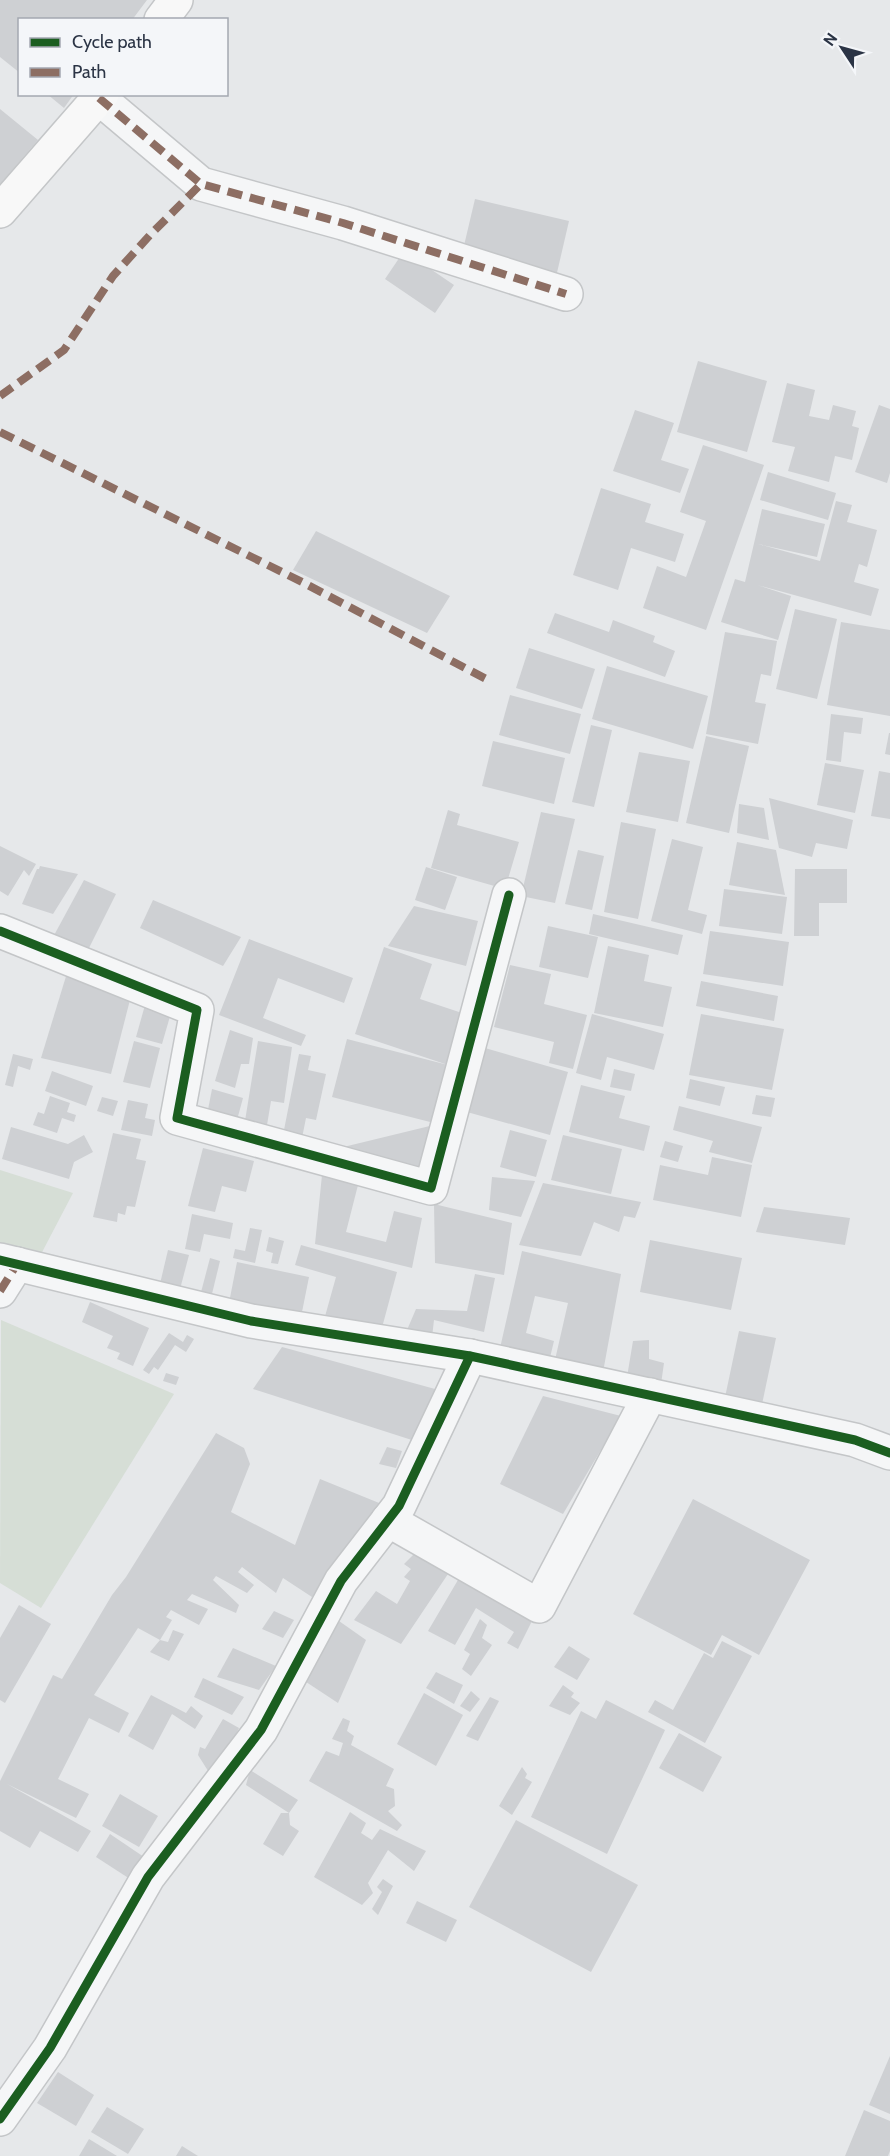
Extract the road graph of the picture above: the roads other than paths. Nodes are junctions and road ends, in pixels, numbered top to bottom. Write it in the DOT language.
graph roads {
  1 [pos="176,0"];
  2 [pos="162,18"];
  3 [pos="100,96"];
  4 [pos="0,211"];
  5 [pos="566,294"];
  6 [pos="509,895"];
  7 [pos="0,931"];
  8 [pos="6,1272"];
  9 [pos="470,1356"];
  10 [pos="650,1395"];
  11 [pos="890,1453"];
  12 [pos="388,1521"];
  13 [pos="0,2119"];
  1 -- 2 [label="main road"];
  3 -- 4 [label="main road"];
  3 -- 5 [label="street"];
  6 -- 7 [label="street"];
  8 -- 9 [label="street"];
  9 -- 10 [label="street"];
  9 -- 12 [label="street"];
  10 -- 11 [label="street"];
  10 -- 12 [label="street"];
  12 -- 13 [label="street"];
}
